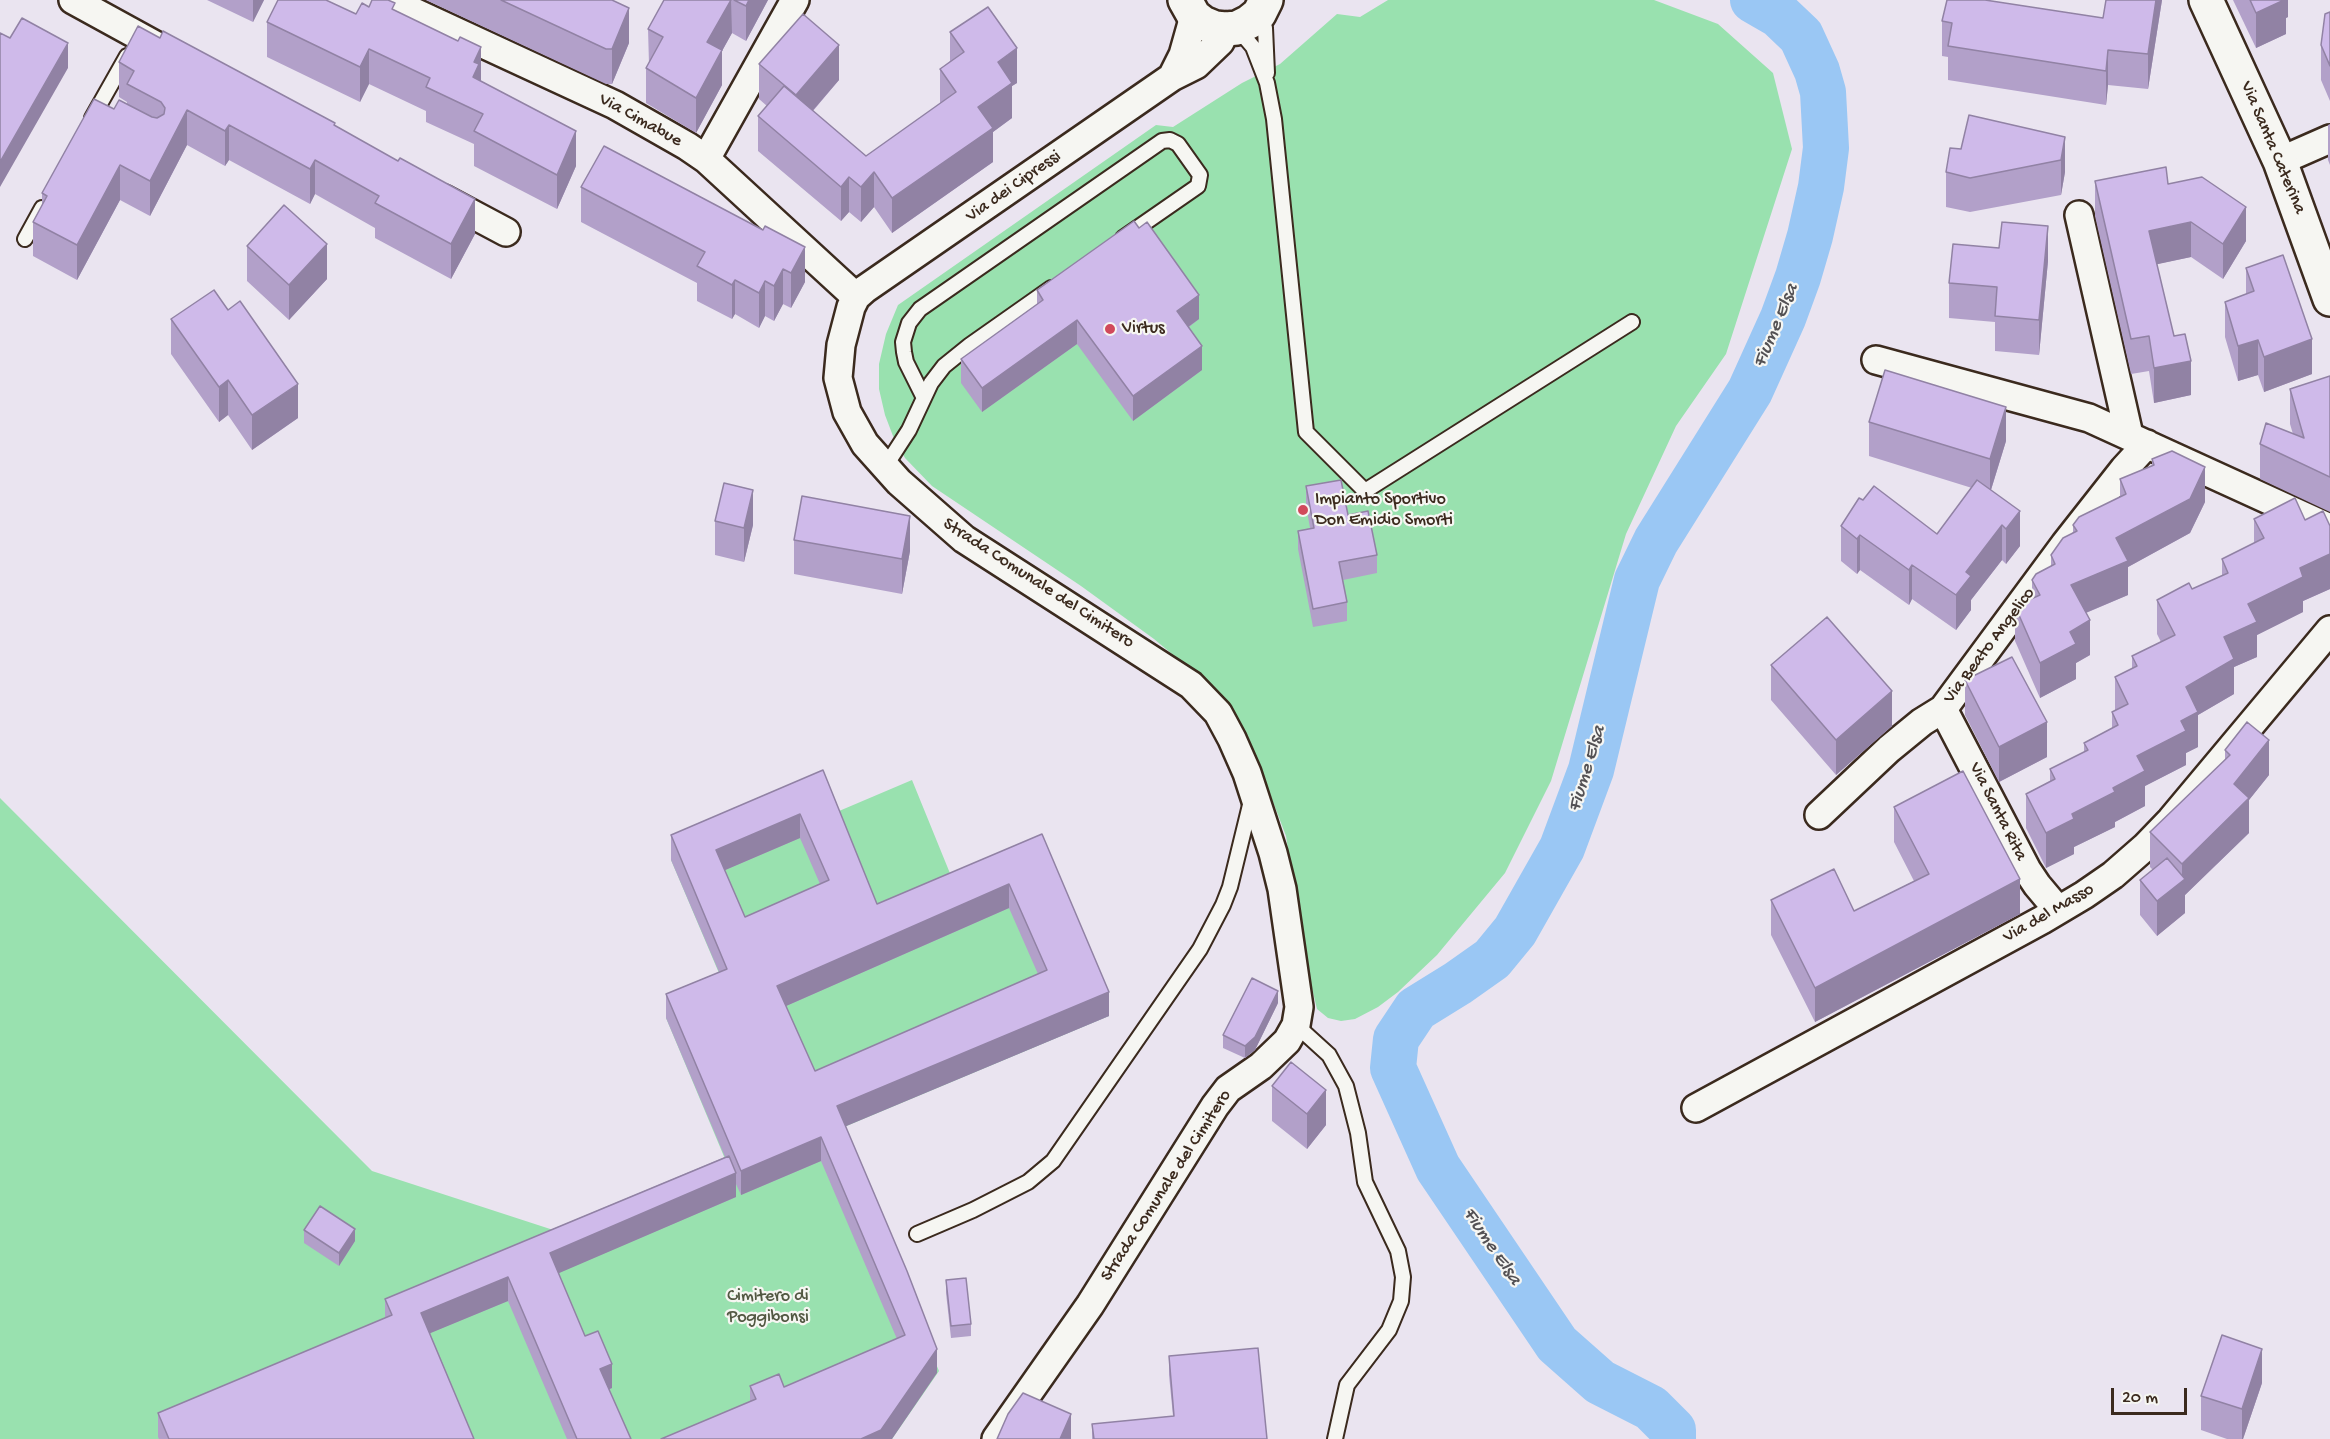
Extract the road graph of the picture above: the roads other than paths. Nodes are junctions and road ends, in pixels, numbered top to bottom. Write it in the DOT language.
graph roads {
  1 [pos="73,0"];
  2 [pos="388,0"];
  3 [pos="795,0"];
  4 [pos="2206,0"];
  5 [pos="1185,6"];
  6 [pos="1255,13"];
  7 [pos="138,36"];
  8 [pos="191,64"];
  9 [pos="1172,77"];
  10 [pos="1267,83"];
  11 [pos="85,132"];
  12 [pos="2330,139"];
  13 [pos="706,159"];
  14 [pos="2280,161"];
  15 [pos="422,187"];
  16 [pos="46,200"];
  17 [pos="2079,214"];
  18 [pos="506,232"];
  19 [pos="25,239"];
  20 [pos="1113,246"];
  21 [pos="1065,279"];
  22 [pos="856,297"];
  23 [pos="2330,299"];
  24 [pos="1632,322"];
  25 [pos="1876,360"];
  26 [pos="923,396"];
  27 [pos="2138,439"];
  28 [pos="885,467"];
  29 [pos="2330,528"];
  30 [pos="2330,630"];
  31 [pos="1943,709"];
  32 [pos="1254,790"];
  33 [pos="1819,814"];
  34 [pos="2058,910"];
  35 [pos="1296,1025"];
  36 [pos="1696,1108"];
  37 [pos="917,1234"];
  38 [pos="996,1439"];
  39 [pos="1335,1439"];
  1 -- 7 [label="street"];
  2 -- 13 [label="street, Via Cimabue"];
  3 -- 13 [label="street"];
  4 -- 14 [label="main road, Via Santa Caterina"];
  5 -- 6 [label="main road"];
  5 -- 9 [label="street"];
  6 -- 9 [label="street, Via dei Cipressi"];
  6 -- 10 [label="lane"];
  6 -- 10 [label="lane"];
  7 -- 8 [label="street"];
  7 -- 11 [label="lane"];
  9 -- 22 [label="street, Via dei Cipressi"];
  10 -- 24 [label="lane"];
  12 -- 14 [label="street"];
  13 -- 22 [label="street, Via Cimabue"];
  14 -- 23 [label="main road, Via Santa Caterina"];
  15 -- 18 [label="street"];
  16 -- 19 [label="lane"];
  17 -- 27 [label="street"];
  20 -- 26 [label="lane"];
  21 -- 26 [label="lane"];
  22 -- 28 [label="street, Strada Comunale del Cimitero"];
  25 -- 27 [label="street"];
  26 -- 28 [label="lane"];
  27 -- 29 [label="street"];
  27 -- 31 [label="street, Via Beato Angelico"];
  28 -- 32 [label="street, Strada Comunale del Cimitero"];
  30 -- 34 [label="street, Via del Masso"];
  31 -- 33 [label="street, Via Beato Angelico"];
  31 -- 34 [label="street, Via Santa Rita"];
  32 -- 35 [label="street, Strada Comunale del Cimitero"];
  32 -- 37 [label="lane"];
  34 -- 36 [label="street, Via del Masso"];
  35 -- 38 [label="street, Strada Comunale del Cimitero"];
  35 -- 39 [label="lane"];
}
